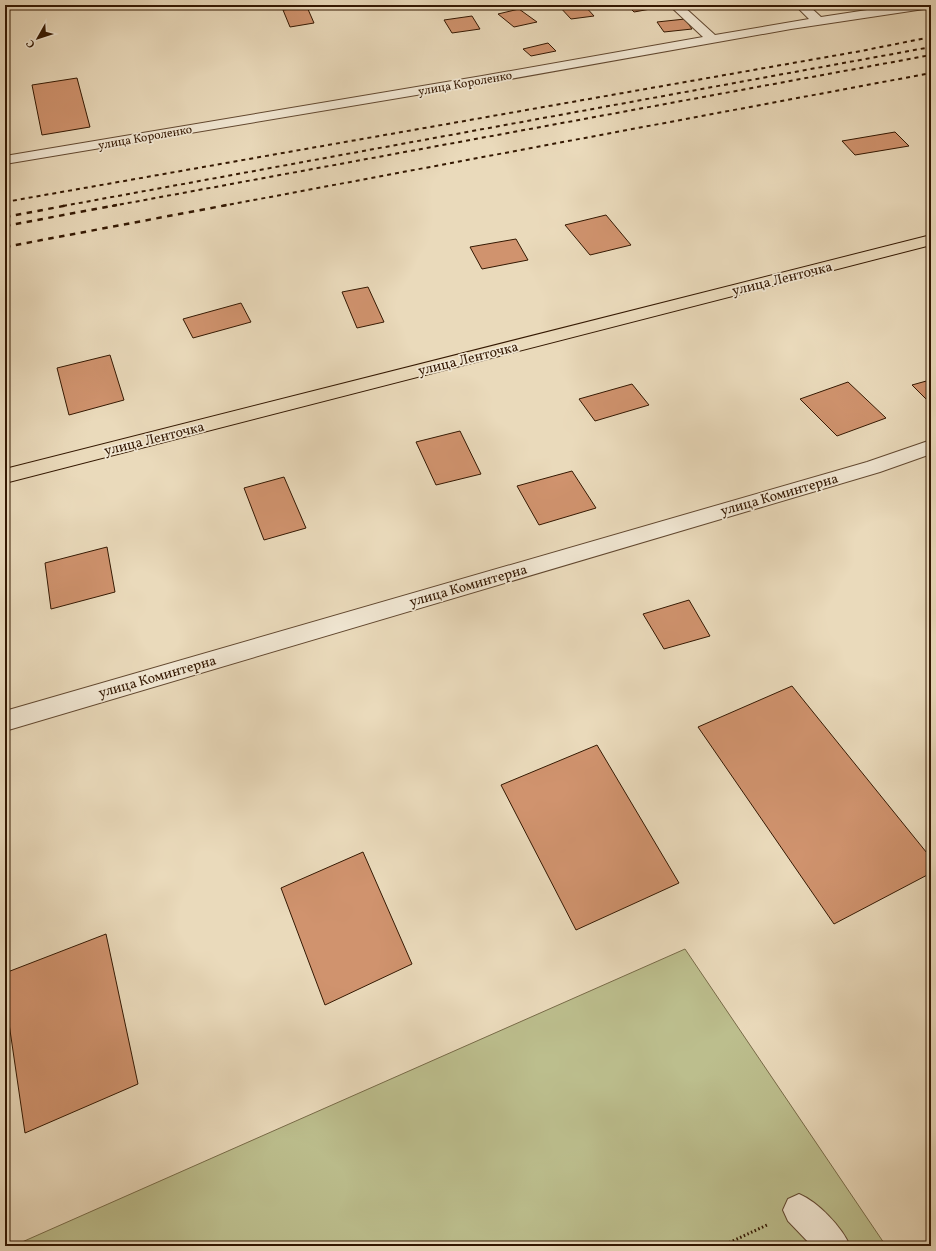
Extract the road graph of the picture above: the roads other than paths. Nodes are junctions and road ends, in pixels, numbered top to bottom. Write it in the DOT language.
graph roads {
  1 [pos="675,5"];
  2 [pos="801,5"];
  3 [pos="924,5"];
  4 [pos="819,21"];
  5 [pos="712,39"];
  6 [pos="5,160"];
  7 [pos="931,240"];
  8 [pos="931,448"];
  9 [pos="5,476"];
  10 [pos="5,721"];
  11 [pos="799,1210"];
  12 [pos="834,1246"];
  1 -- 5 [label="street"];
  2 -- 4 [label="street"];
  3 -- 4 [label="street, улица Короленко"];
  4 -- 5 [label="street, улица Короленко"];
  5 -- 6 [label="street, улица Короленко"];
  7 -- 9 [label="main road, улица Ленточка"];
  8 -- 10 [label="street, улица Коминтерна"];
  11 -- 12 [label="street"];
}
